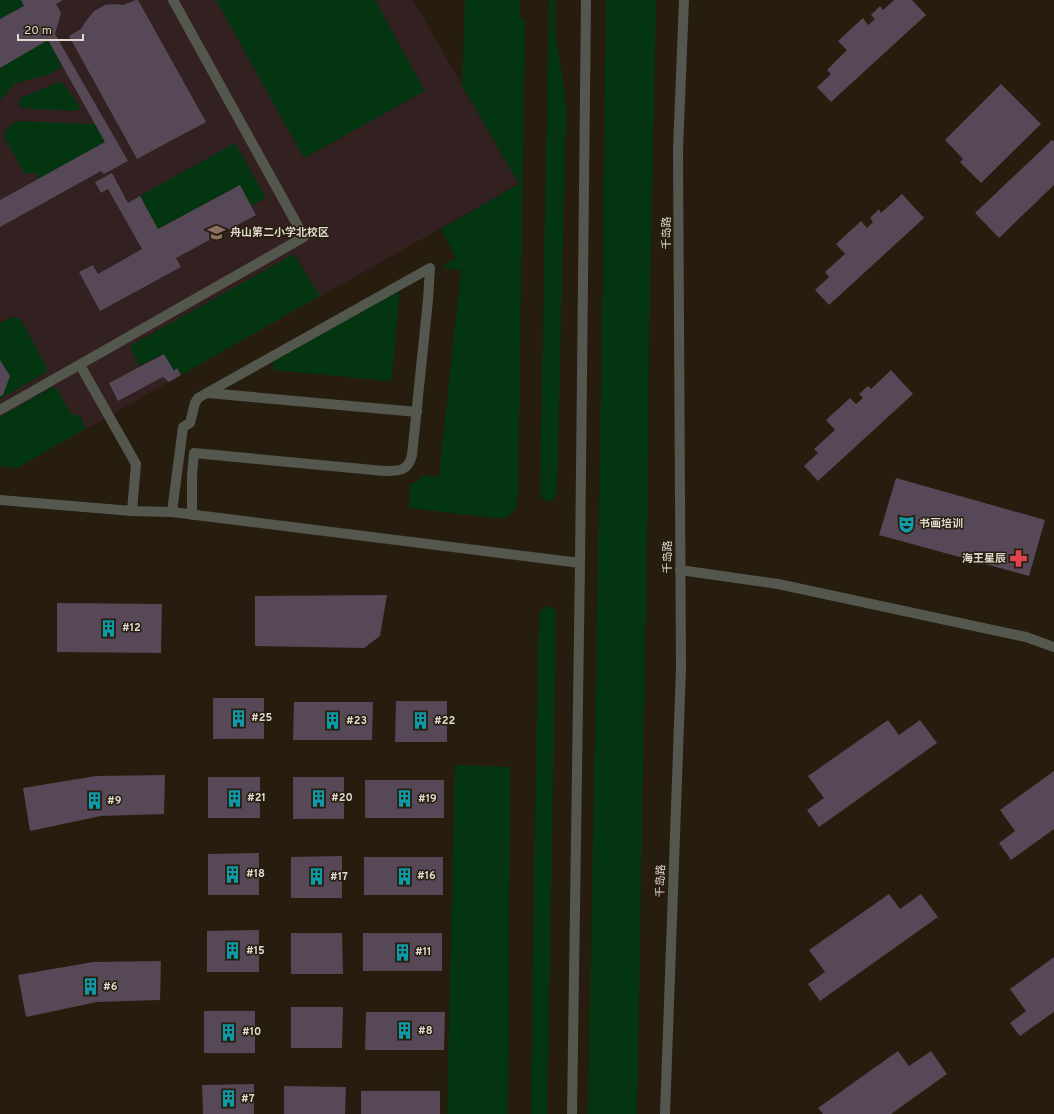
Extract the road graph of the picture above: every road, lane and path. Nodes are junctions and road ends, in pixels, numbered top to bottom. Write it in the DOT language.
graph roads {
  1 [pos="173,0"];
  2 [pos="586,0"];
  3 [pos="684,0"];
  4 [pos="80,365"];
  5 [pos="208,393"];
  6 [pos="0,410"];
  7 [pos="417,412"];
  8 [pos="0,500"];
  9 [pos="132,511"];
  10 [pos="172,512"];
  11 [pos="192,515"];
  12 [pos="580,563"];
  13 [pos="680,570"];
  14 [pos="1054,647"];
  15 [pos="572,1114"];
  16 [pos="665,1114"];
  1 -- 4 [label="street"];
  2 -- 12 [label="street"];
  3 -- 13 [label="street, 千岛路"];
  4 -- 6 [label="street"];
  4 -- 9 [label="street"];
  5 -- 7 [label="street"];
  5 -- 7 [label="street"];
  5 -- 10 [label="street"];
  7 -- 11 [label="street"];
  8 -- 9 [label="street"];
  9 -- 10 [label="street"];
  10 -- 11 [label="street"];
  11 -- 12 [label="street"];
  12 -- 15 [label="street"];
  13 -- 14 [label="street"];
  13 -- 16 [label="street, 千岛路"];
}
